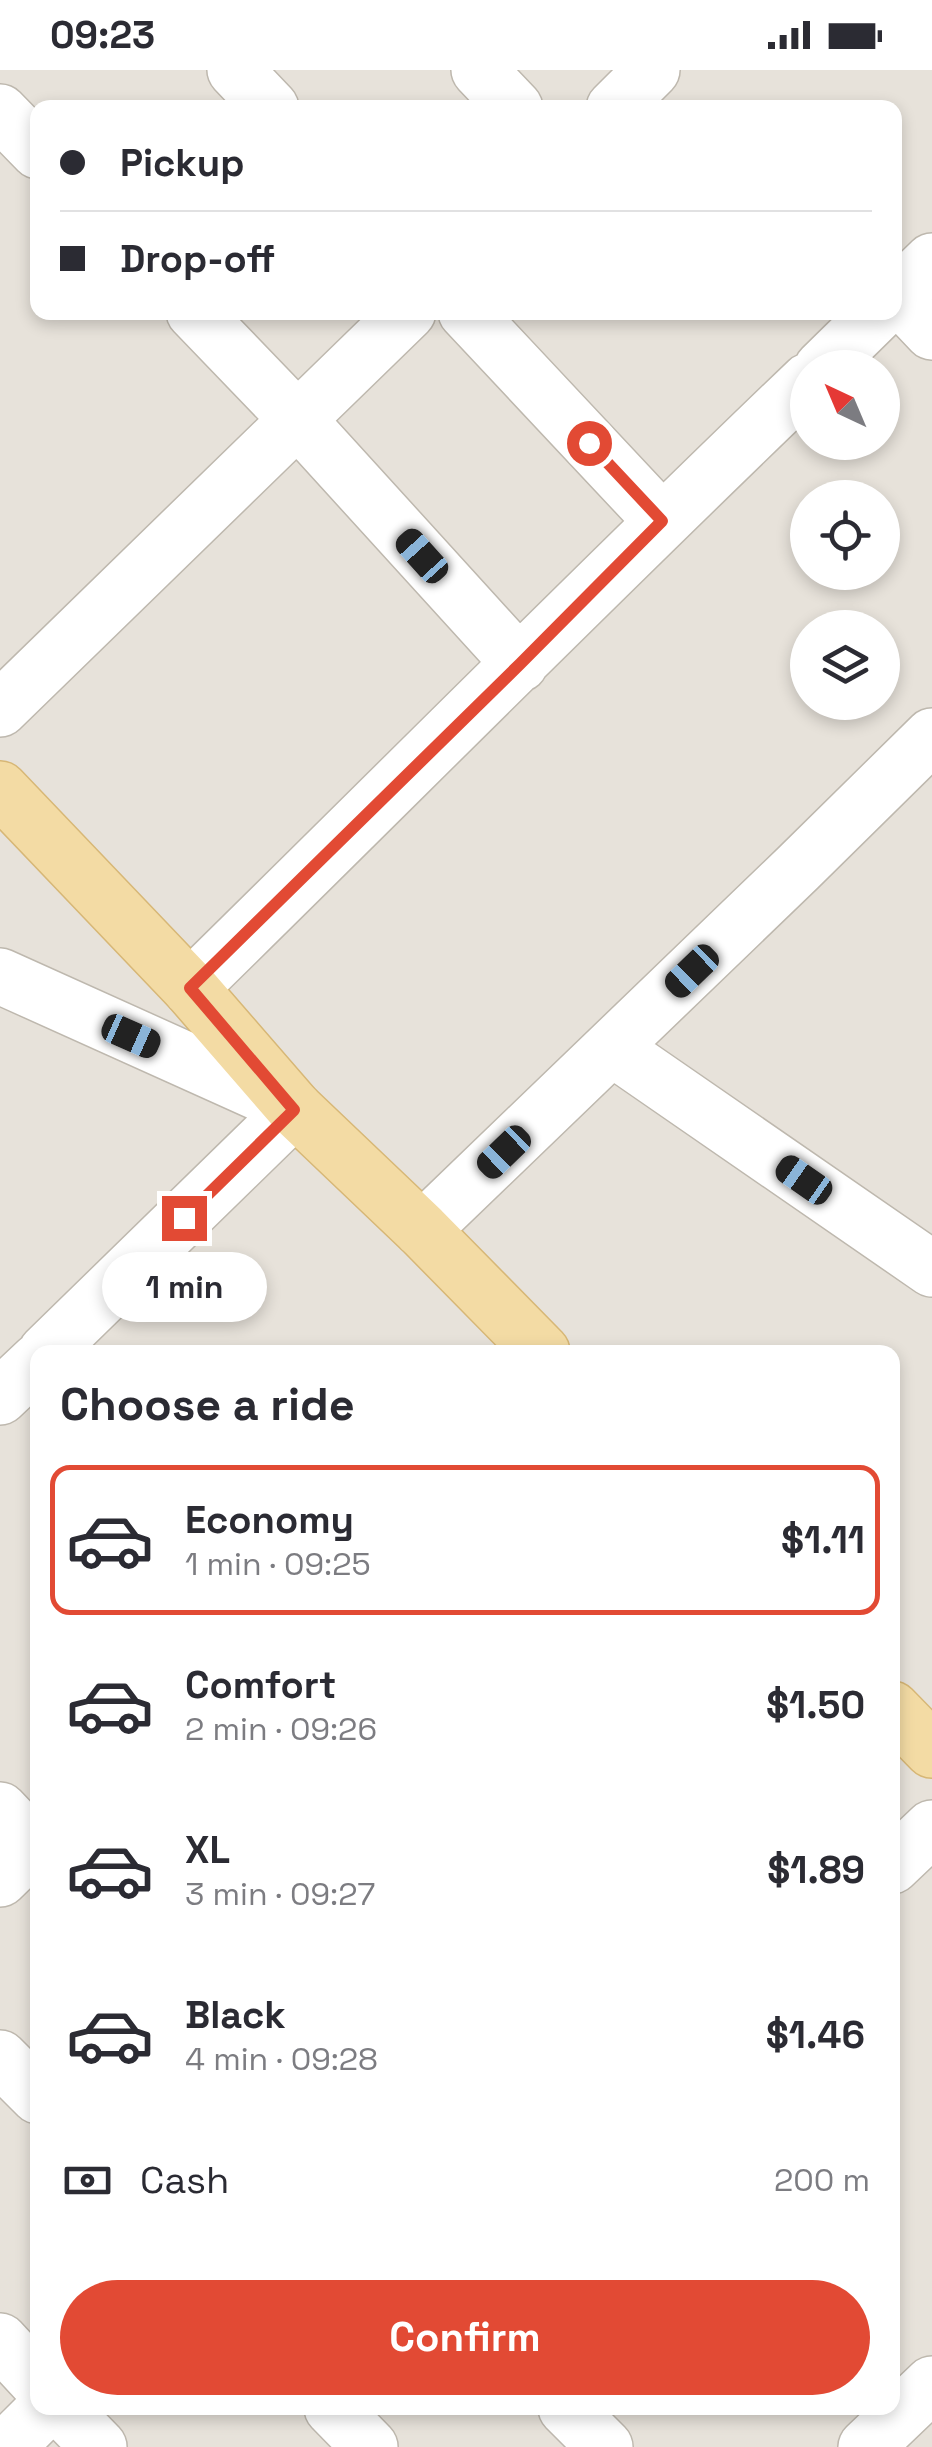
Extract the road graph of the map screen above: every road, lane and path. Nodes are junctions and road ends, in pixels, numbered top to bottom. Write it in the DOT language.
graph roads {
  1 [pos="235,70"];
  2 [pos="478,70"];
  3 [pos="652,70"];
  4 [pos="263,100"];
  5 [pos="507,100"];
  6 [pos="622,100"];
  7 [pos="0,112"];
  8 [pos="30,143"];
  9 [pos="202,320"];
  10 [pos="400,320"];
  11 [pos="474,320"];
  12 [pos="882,320"];
  13 [pos="844,350"];
  14 [pos="790,398"];
  15 [pos="298,420"];
  16 [pos="662,521"];
  17 [pos="520,664"];
  18 [pos="0,710"];
  19 [pos="932,736"];
  20 [pos="0,789"];
  21 [pos="0,976"];
  22 [pos="190,988"];
  23 [pos="612,1048"];
  24 [pos="294,1110"];
  25 [pos="422,1230"];
  26 [pos="932,1269"];
  27 [pos="53,1345"];
  28 [pos="535,1345"];
  29 [pos="30,1368"];
  30 [pos="0,1396"];
  31 [pos="900,1718"];
  32 [pos="932,1750"];
  33 [pos="932,1828"];
  34 [pos="900,1858"];
  35 [pos="0,2058"];
  36 [pos="30,2088"];
  37 [pos="932,2384"];
  38 [pos="39,2415"];
  39 [pos="68,2415"];
  40 [pos="339,2415"];
  41 [pos="573,2415"];
  42 [pos="900,2415"];
  43 [pos="900,2415"];
  44 [pos="6,2447"];
  45 [pos="99,2447"];
  46 [pos="370,2447"];
  47 [pos="604,2447"];
  48 [pos="866,2447"];
  1 -- 4 [label="street"];
  2 -- 5 [label="street"];
  3 -- 6 [label="street"];
  7 -- 8 [label="street"];
  9 -- 15 [label="street"];
  10 -- 15 [label="street"];
  11 -- 16 [label="street"];
  12 -- 13 [label="street"];
  14 -- 16 [label="street"];
  15 -- 17 [label="street"];
  15 -- 18 [label="street"];
  16 -- 17 [label="street"];
  17 -- 22 [label="street"];
  19 -- 23 [label="street"];
  20 -- 22 [label="main road"];
  21 -- 24 [label="street"];
  22 -- 24 [label="main road"];
  23 -- 25 [label="street"];
  23 -- 26 [label="street"];
  24 -- 25 [label="main road"];
  24 -- 27 [label="street"];
  25 -- 28 [label="main road"];
  29 -- 30 [label="street"];
  31 -- 32 [label="main road"];
  33 -- 34 [label="street"];
  35 -- 36 [label="street"];
  37 -- 42 [label="street"];
  38 -- 44 [label="street"];
  39 -- 45 [label="street"];
  40 -- 46 [label="street"];
  41 -- 47 [label="street"];
  43 -- 48 [label="street"];
}
